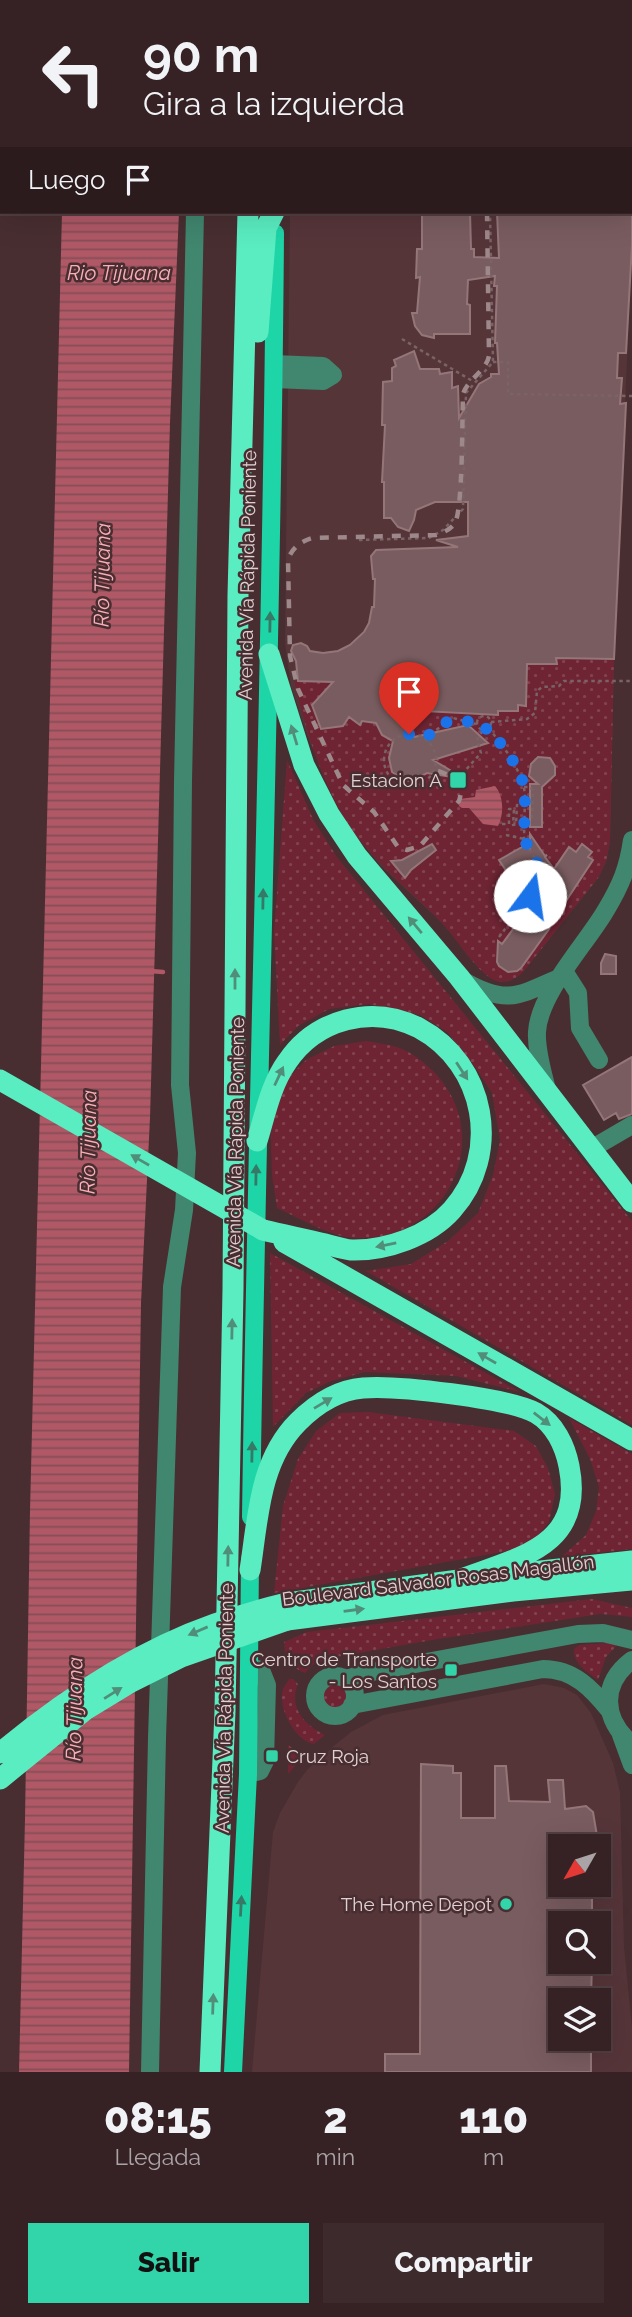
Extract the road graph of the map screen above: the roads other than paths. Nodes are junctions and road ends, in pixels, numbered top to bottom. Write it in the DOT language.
graph roads {
  1 [pos="195,214"];
  2 [pos="248,214"];
  3 [pos="273,214"];
  4 [pos="274,214"];
  5 [pos="241,436"];
  6 [pos="269,654"];
  7 [pos="632,840"];
  8 [pos="625,889"];
  9 [pos="561,975"];
  10 [pos="459,978"];
  11 [pos="599,1060"];
  12 [pos="0,1080"];
  13 [pos="547,1093"];
  14 [pos="632,1125"];
  15 [pos="257,1141"];
  16 [pos="591,1149"];
  17 [pos="632,1202"];
  18 [pos="263,1230"];
  19 [pos="632,1440"];
  20 [pos="632,1560"];
  21 [pos="250,1570"];
  22 [pos="458,1580"];
  23 [pos="632,1580"];
  24 [pos="589,1583"];
  25 [pos="632,1591"];
  26 [pos="287,1611"];
  27 [pos="632,1640"];
  28 [pos="632,1660"];
  29 [pos="346,1679"];
  30 [pos="352,1705"];
  31 [pos="610,1711"];
  32 [pos="626,1739"];
  33 [pos="0,1753"];
  34 [pos="632,1765"];
  35 [pos="0,1779"];
  36 [pos="150,2072"];
  37 [pos="210,2072"];
  38 [pos="233,2072"];
  1 -- 36 [label="street"];
  2 -- 5 [label="highway, Avenida Vía Rápida Poniente"];
  3 -- 5 [label="highway"];
  6 -- 4 [label="main road, Avenida Vía Rápida Poniente, one-way"];
  37 -- 5 [label="highway, Avenida Vía Rápida Poniente, one-way"];
  10 -- 6 [label="highway, one-way"];
  15 -- 6 [label="main road, Avenida Vía Rápida Poniente, one-way"];
  7 -- 8 [label="street"];
  8 -- 9 [label="street"];
  9 -- 10 [label="street"];
  9 -- 11 [label="street"];
  9 -- 13 [label="street"];
  10 -- 13 [label="highway"];
  18 -- 12 [label="highway, one-way, bridge"];
  13 -- 16 [label="highway"];
  14 -- 16 [label="street"];
  15 -- 18 [label="highway, one-way"];
  21 -- 15 [label="main road, Avenida Vía Rápida Poniente, one-way"];
  16 -- 17 [label="highway"];
  19 -- 18 [label="highway, one-way"];
  20 -- 22 [label="highway, Boulevard Salvador Rosas Magallón"];
  21 -- 22 [label="highway, one-way"];
  38 -- 21 [label="main road, Avenida Vía Rápida Poniente, one-way"];
  22 -- 26 [label="highway, Boulevard Salvador Rosas Magallón"];
  23 -- 24 [label="highway, Boulevard Salvador Rosas Magallón"];
  24 -- 25 [label="highway"];
  26 -- 24 [label="highway, Boulevard Salvador Rosas Magallón, one-way"];
  26 -- 33 [label="highway, Boulevard Salvador Rosas Magallón, one-way, bridge"];
  35 -- 26 [label="highway, Boulevard Salvador Rosas Magallón, one-way, bridge"];
  27 -- 29 [label="street"];
  28 -- 31 [label="street"];
  29 -- 30 [label="street"];
  29 -- 30 [label="street"];
  30 -- 31 [label="street"];
  31 -- 32 [label="street"];
  32 -- 34 [label="street"];
}
